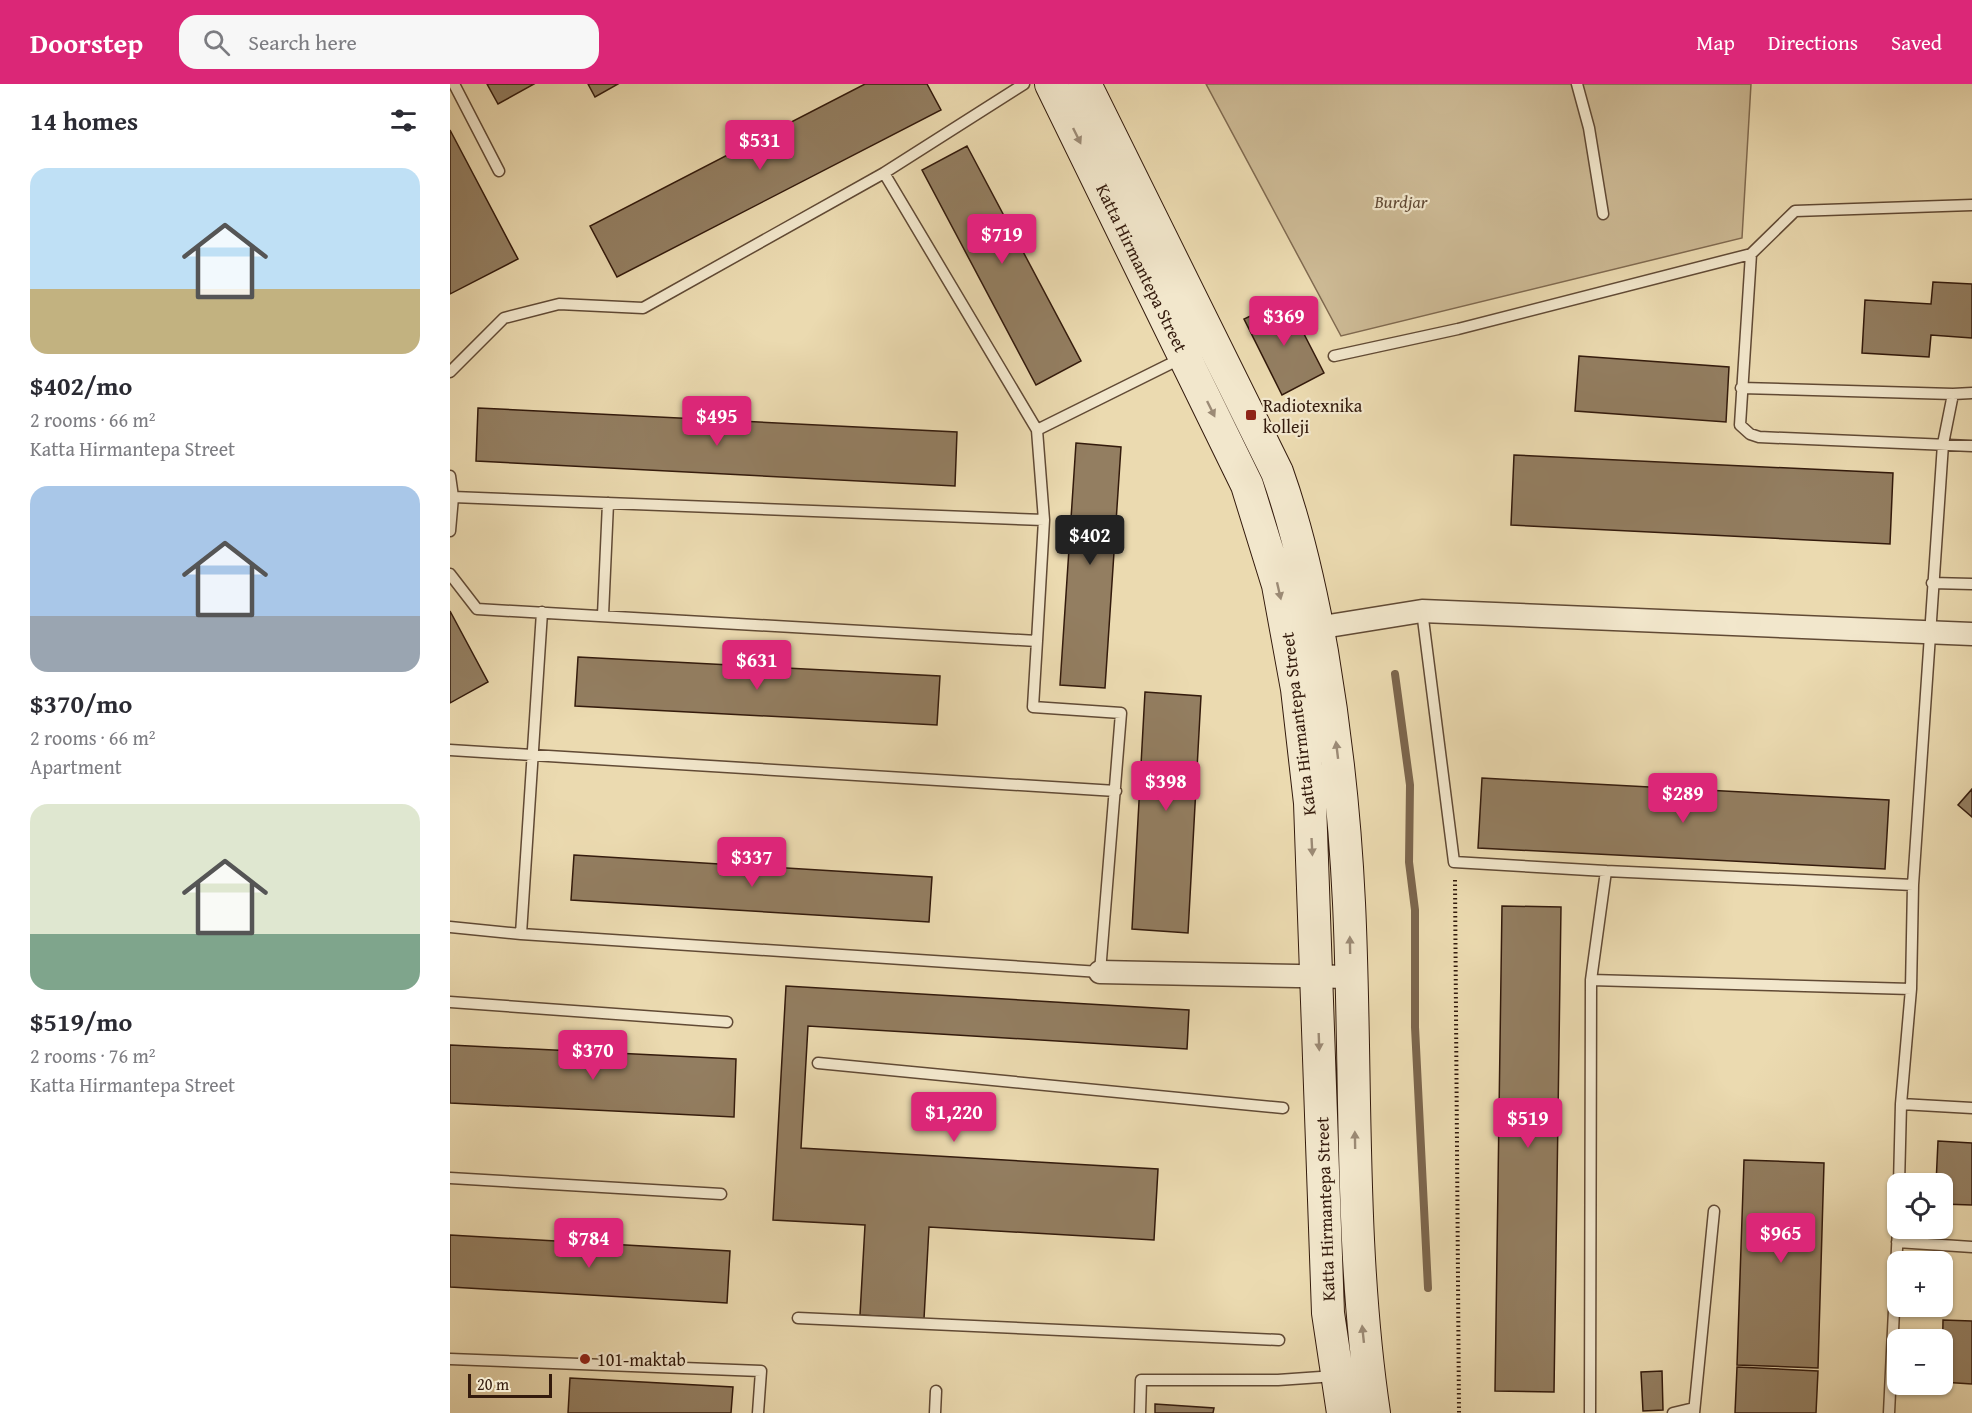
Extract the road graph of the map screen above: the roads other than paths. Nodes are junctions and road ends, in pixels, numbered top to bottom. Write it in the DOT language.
graph roads {
  1 [pos="454,84"];
  2 [pos="1024,84"];
  3 [pos="1051,84"];
  4 [pos="1085,84"];
  5 [pos="1577,84"];
  6 [pos="500,171"];
  7 [pos="884,173"];
  8 [pos="1972,205"];
  9 [pos="1603,214"];
  10 [pos="1751,254"];
  11 [pos="1200,350"];
  12 [pos="1334,356"];
  13 [pos="450,372"];
  14 [pos="1741,388"];
  15 [pos="1972,393"];
  16 [pos="1953,394"];
  17 [pos="1037,430"];
  18 [pos="1943,444"];
  19 [pos="1972,446"];
  20 [pos="450,476"];
  21 [pos="452,498"];
  22 [pos="608,503"];
  23 [pos="1044,520"];
  24 [pos="450,531"];
  25 [pos="450,574"];
  26 [pos="1932,583"];
  27 [pos="1972,584"];
  28 [pos="1422,611"];
  29 [pos="542,612"];
  30 [pos="603,615"];
  31 [pos="1303,630"];
  32 [pos="1932,632"];
  33 [pos="1972,634"];
  34 [pos="1036,641"];
  35 [pos="450,750"];
  36 [pos="532,756"];
  37 [pos="1116,791"];
  38 [pos="1606,871"];
  39 [pos="1913,885"];
  40 [pos="450,927"];
  41 [pos="521,934"];
  42 [pos="1100,972"];
  43 [pos="1317,975"];
  44 [pos="1351,977"];
  45 [pos="1591,980"];
  46 [pos="1911,989"];
  47 [pos="450,1002"];
  48 [pos="727,1022"];
  49 [pos="818,1063"];
  50 [pos="1901,1104"];
  51 [pos="1283,1108"];
  52 [pos="1972,1108"];
  53 [pos="1899,1173"];
  54 [pos="450,1178"];
  55 [pos="721,1194"];
  56 [pos="1714,1211"];
  57 [pos="1897,1239"];
  58 [pos="1897,1242"];
  59 [pos="1972,1247"];
  60 [pos="798,1318"];
  61 [pos="1279,1340"];
  62 [pos="450,1359"];
  63 [pos="1352,1375"];
  64 [pos="936,1391"];
  65 [pos="1694,1410"];
  66 [pos="758,1413"];
  67 [pos="935,1413"];
  68 [pos="1140,1413"];
  69 [pos="1343,1413"];
  70 [pos="1374,1413"];
  71 [pos="1590,1413"];
  72 [pos="1673,1413"];
  73 [pos="1889,1413"];
  1 -- 6 [label="lane"];
  2 -- 7 [label="lane"];
  3 -- 11 [label="main road, Katta Hirmаntepa Street, one-way"];
  4 -- 11 [label="main road, Katta Hirmаntepa Street"];
  5 -- 9 [label="lane"];
  7 -- 13 [label="lane"];
  7 -- 17 [label="lane"];
  8 -- 10 [label="lane"];
  10 -- 12 [label="lane"];
  10 -- 14 [label="lane"];
  11 -- 17 [label="lane"];
  11 -- 31 [label="main road, Katta Hirmаntepa Street"];
  14 -- 16 [label="lane"];
  14 -- 18 [label="lane"];
  15 -- 16 [label="lane"];
  16 -- 18 [label="lane"];
  17 -- 23 [label="lane"];
  18 -- 19 [label="lane"];
  18 -- 26 [label="lane"];
  20 -- 21 [label="lane"];
  21 -- 22 [label="lane"];
  21 -- 24 [label="lane"];
  22 -- 23 [label="lane"];
  22 -- 30 [label="lane"];
  23 -- 34 [label="lane"];
  25 -- 29 [label="lane"];
  26 -- 27 [label="lane"];
  26 -- 32 [label="lane"];
  28 -- 31 [label="street"];
  28 -- 32 [label="street"];
  28 -- 38 [label="lane"];
  29 -- 30 [label="lane"];
  29 -- 36 [label="lane"];
  30 -- 34 [label="lane"];
  31 -- 43 [label="main road, Katta Hirmаntepa Street, one-way"];
  44 -- 31 [label="main road, Katta Hirmаntepa Street, one-way"];
  32 -- 33 [label="street"];
  32 -- 39 [label="lane"];
  34 -- 37 [label="lane"];
  35 -- 36 [label="lane"];
  36 -- 37 [label="lane"];
  36 -- 41 [label="lane"];
  37 -- 42 [label="lane"];
  38 -- 39 [label="lane"];
  38 -- 45 [label="lane"];
  39 -- 46 [label="lane"];
  40 -- 41 [label="lane"];
  41 -- 42 [label="lane"];
  42 -- 43 [label="street"];
  43 -- 44 [label="street"];
  43 -- 63 [label="main road, Katta Hirmаntepa Street, one-way"];
  63 -- 44 [label="main road, Katta Hirmаntepa Street, one-way"];
  45 -- 46 [label="lane"];
  45 -- 71 [label="lane"];
  46 -- 50 [label="lane"];
  47 -- 48 [label="lane"];
  49 -- 51 [label="lane"];
  50 -- 52 [label="lane"];
  50 -- 53 [label="lane"];
  54 -- 55 [label="lane"];
  56 -- 65 [label="lane"];
  57 -- 58 [label="lane"];
  58 -- 59 [label="lane"];
  58 -- 73 [label="lane"];
  60 -- 61 [label="lane"];
  62 -- 66 [label="lane"];
  63 -- 68 [label="lane"];
  63 -- 69 [label="main road, Katta Hirmаntepa Street"];
  63 -- 70 [label="main road, Katta Hirmаntepa Street"];
  64 -- 67 [label="lane"];
  65 -- 72 [label="lane"];
}
